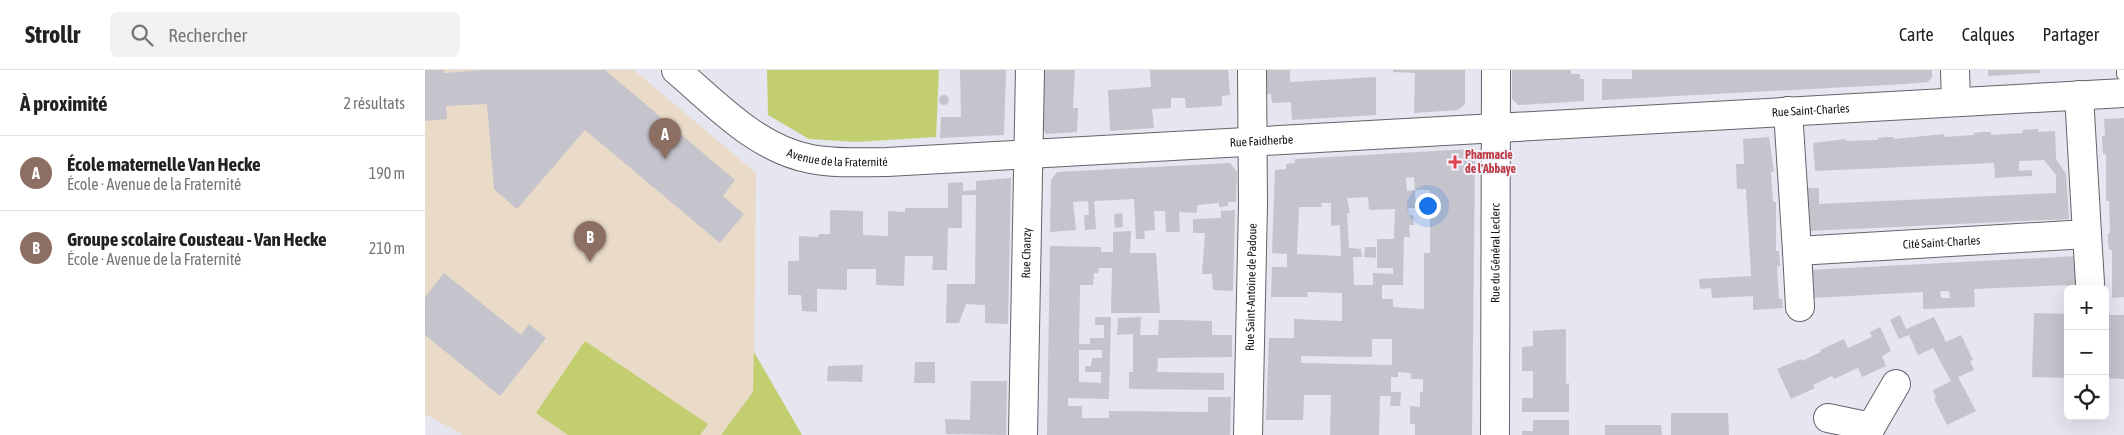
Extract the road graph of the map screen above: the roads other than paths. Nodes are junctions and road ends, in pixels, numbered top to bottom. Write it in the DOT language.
graph roads {
  1 [pos="676,70"];
  2 [pos="1029,70"];
  3 [pos="1251,70"];
  4 [pos="1497,70"];
  5 [pos="1955,70"];
  6 [pos="2124,70"];
  7 [pos="2124,74"];
  8 [pos="2124,93"];
  9 [pos="2079,95"];
  10 [pos="1956,102"];
  11 [pos="1788,111"];
  12 [pos="1497,129"];
  13 [pos="1253,140"];
  14 [pos="1027,152"];
  15 [pos="2087,234"];
  16 [pos="1797,251"];
  17 [pos="2090,283"];
  18 [pos="1800,307"];
  19 [pos="1896,384"];
  20 [pos="1828,418"];
  21 [pos="1873,431"];
  22 [pos="1023,435"];
  23 [pos="1248,435"];
  24 [pos="1495,435"];
  1 -- 14 [label="street, Avenue de la Fraternité"];
  2 -- 14 [label="street, Rue Chanzy"];
  3 -- 13 [label="street, Rue Saint-Antoine de Padoue"];
  4 -- 12 [label="street, Rue du Général Leclerc"];
  5 -- 10 [label="street"];
  6 -- 7 [label="lane"];
  8 -- 9 [label="street, Rue Saint-Charles"];
  9 -- 10 [label="street, Rue Saint-Charles"];
  9 -- 15 [label="street"];
  10 -- 11 [label="street, Rue Saint-Charles"];
  11 -- 12 [label="street, Rue Saint-Charles"];
  11 -- 16 [label="street"];
  12 -- 13 [label="street, Rue Faidherbe"];
  12 -- 24 [label="street, Rue du Général Leclerc"];
  13 -- 14 [label="street, Rue Faidherbe"];
  13 -- 23 [label="street, Rue Saint-Antoine de Padoue"];
  14 -- 22 [label="street, Rue Chanzy"];
  15 -- 16 [label="street, Cité Saint-Charles"];
  15 -- 17 [label="street"];
  16 -- 18 [label="street"];
  19 -- 21 [label="street"];
  20 -- 21 [label="street"];
}
